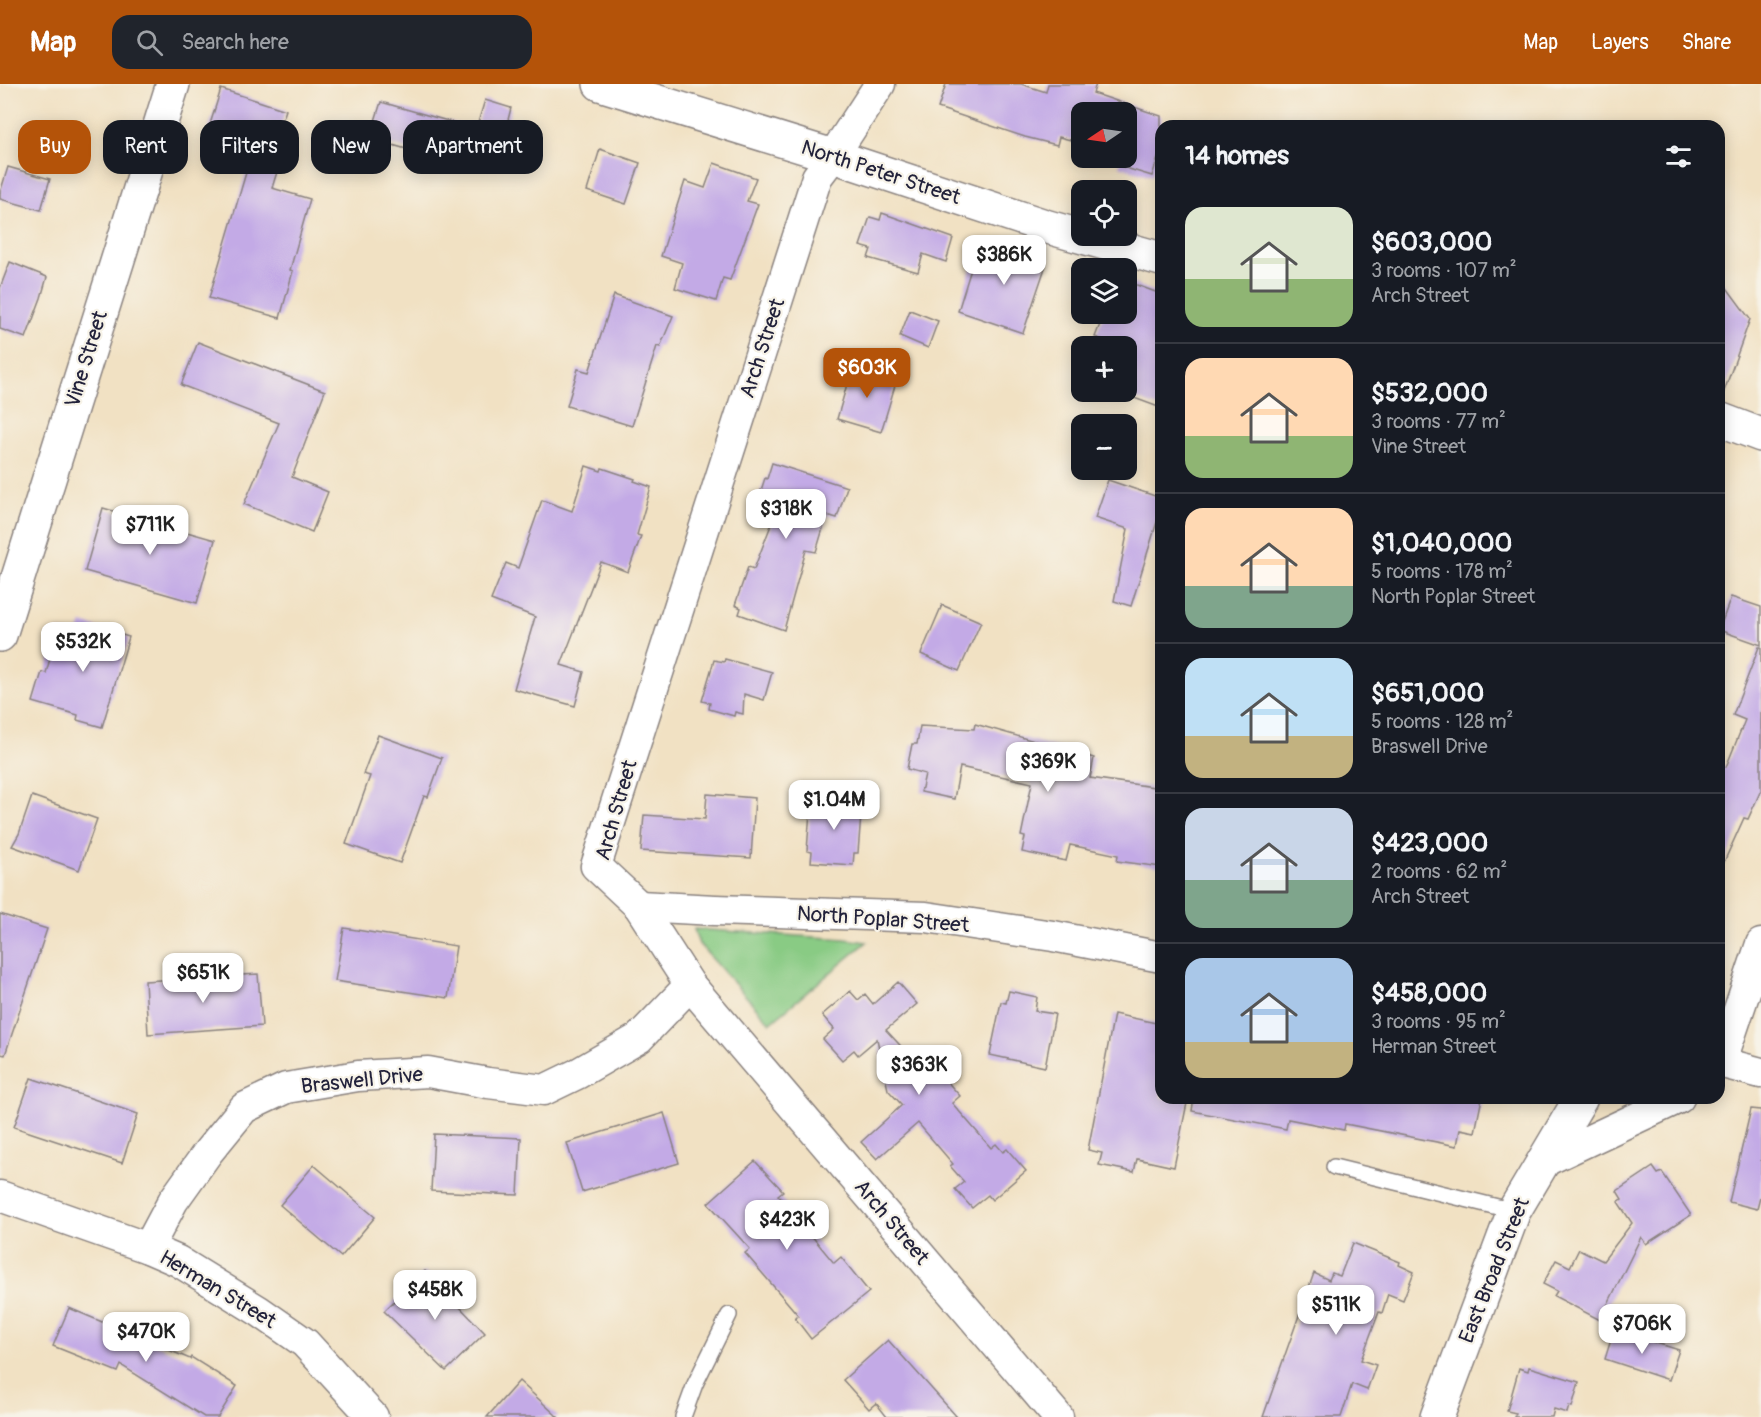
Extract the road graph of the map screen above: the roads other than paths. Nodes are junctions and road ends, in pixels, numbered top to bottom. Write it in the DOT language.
graph roads {
  1 [pos="173,84"];
  2 [pos="600,84"];
  3 [pos="880,84"];
  4 [pos="833,156"];
  5 [pos="1155,257"];
  6 [pos="1725,421"];
  7 [pos="1761,435"];
  8 [pos="0,634"];
  9 [pos="639,906"];
  10 [pos="1761,944"];
  11 [pos="1155,956"];
  12 [pos="690,985"];
  13 [pos="1733,1069"];
  14 [pos="1578,1104"];
  15 [pos="1666,1104"];
  16 [pos="1544,1162"];
  17 [pos="1334,1167"];
  18 [pos="0,1196"];
  19 [pos="1514,1211"];
  20 [pos="148,1248"];
  21 [pos="729,1315"];
  22 [pos="373,1417"];
  23 [pos="683,1417"];
  24 [pos="1058,1417"];
  25 [pos="1437,1417"];
  1 -- 8 [label="street, Vine Street"];
  2 -- 4 [label="street, North Peter Street"];
  3 -- 4 [label="street, Arch Street"];
  4 -- 5 [label="street, North Peter Street"];
  4 -- 9 [label="street, Arch Street"];
  6 -- 7 [label="street"];
  9 -- 11 [label="street, North Poplar Street"];
  9 -- 12 [label="street, Arch Street"];
  10 -- 13 [label="street"];
  12 -- 20 [label="street, Braswell Drive"];
  12 -- 24 [label="street, Arch Street"];
  14 -- 16 [label="street, East Broad Street"];
  15 -- 16 [label="street"];
  16 -- 19 [label="street, East Broad Street"];
  17 -- 19 [label="lane"];
  18 -- 20 [label="street, Herman Street"];
  19 -- 25 [label="street, East Broad Street"];
  20 -- 22 [label="street, Herman Street"];
  21 -- 23 [label="lane"];
}
